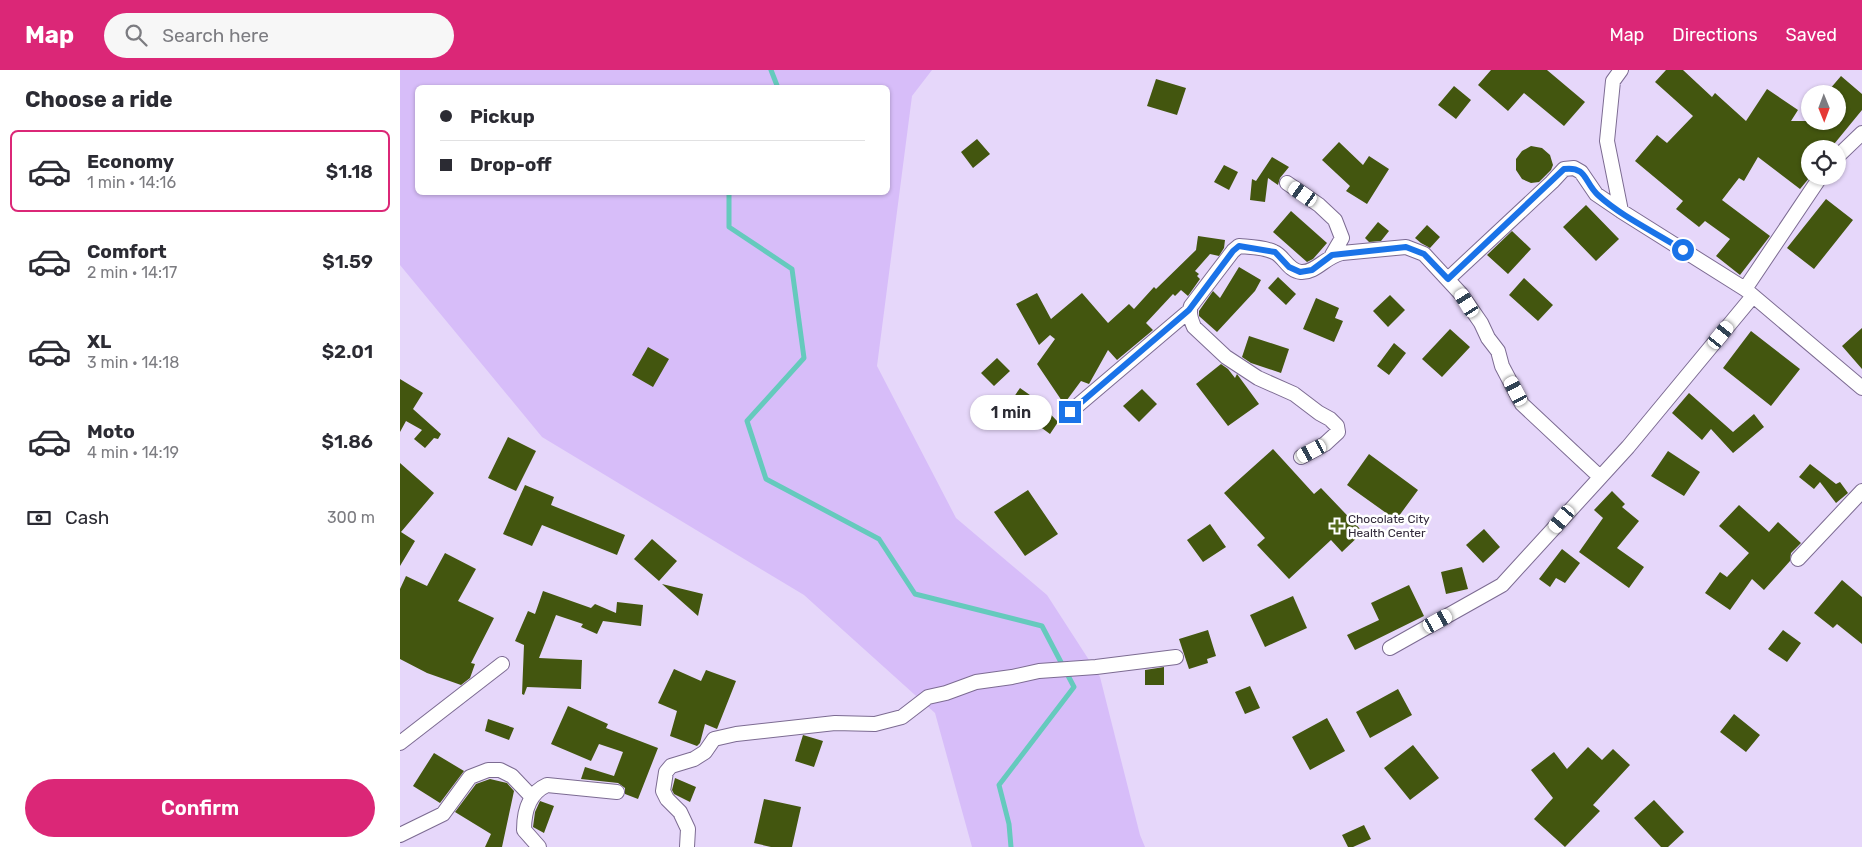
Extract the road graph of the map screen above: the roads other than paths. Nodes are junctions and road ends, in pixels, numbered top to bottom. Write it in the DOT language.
graph roads {
  1 [pos="1621,70"];
  2 [pos="1862,133"];
  3 [pos="1846,148"];
  4 [pos="1287,182"];
  5 [pos="1815,185"];
  6 [pos="1621,211"];
  7 [pos="1332,255"];
  8 [pos="1448,279"];
  9 [pos="1749,292"];
  10 [pos="1189,310"];
  11 [pos="1862,388"];
  12 [pos="1070,412"];
  13 [pos="1301,457"];
  14 [pos="1600,477"];
  15 [pos="1862,491"];
  16 [pos="1798,559"];
  17 [pos="1390,648"];
  18 [pos="1176,657"];
  19 [pos="502,664"];
  20 [pos="401,741"];
  21 [pos="617,792"];
  22 [pos="531,796"];
  23 [pos="400,836"];
  24 [pos="539,847"];
  25 [pos="687,847"];
  1 -- 6 [label="street"];
  2 -- 3 [label="street"];
  4 -- 7 [label="street"];
  5 -- 9 [label="street"];
  6 -- 8 [label="street"];
  6 -- 9 [label="street"];
  7 -- 8 [label="street"];
  7 -- 10 [label="street"];
  8 -- 14 [label="street"];
  9 -- 11 [label="street"];
  9 -- 14 [label="street"];
  10 -- 12 [label="street"];
  10 -- 13 [label="street"];
  14 -- 17 [label="street"];
  15 -- 16 [label="street"];
  18 -- 25 [label="street"];
  19 -- 20 [label="street"];
  21 -- 22 [label="street"];
  22 -- 23 [label="street"];
  22 -- 24 [label="street"];
}
